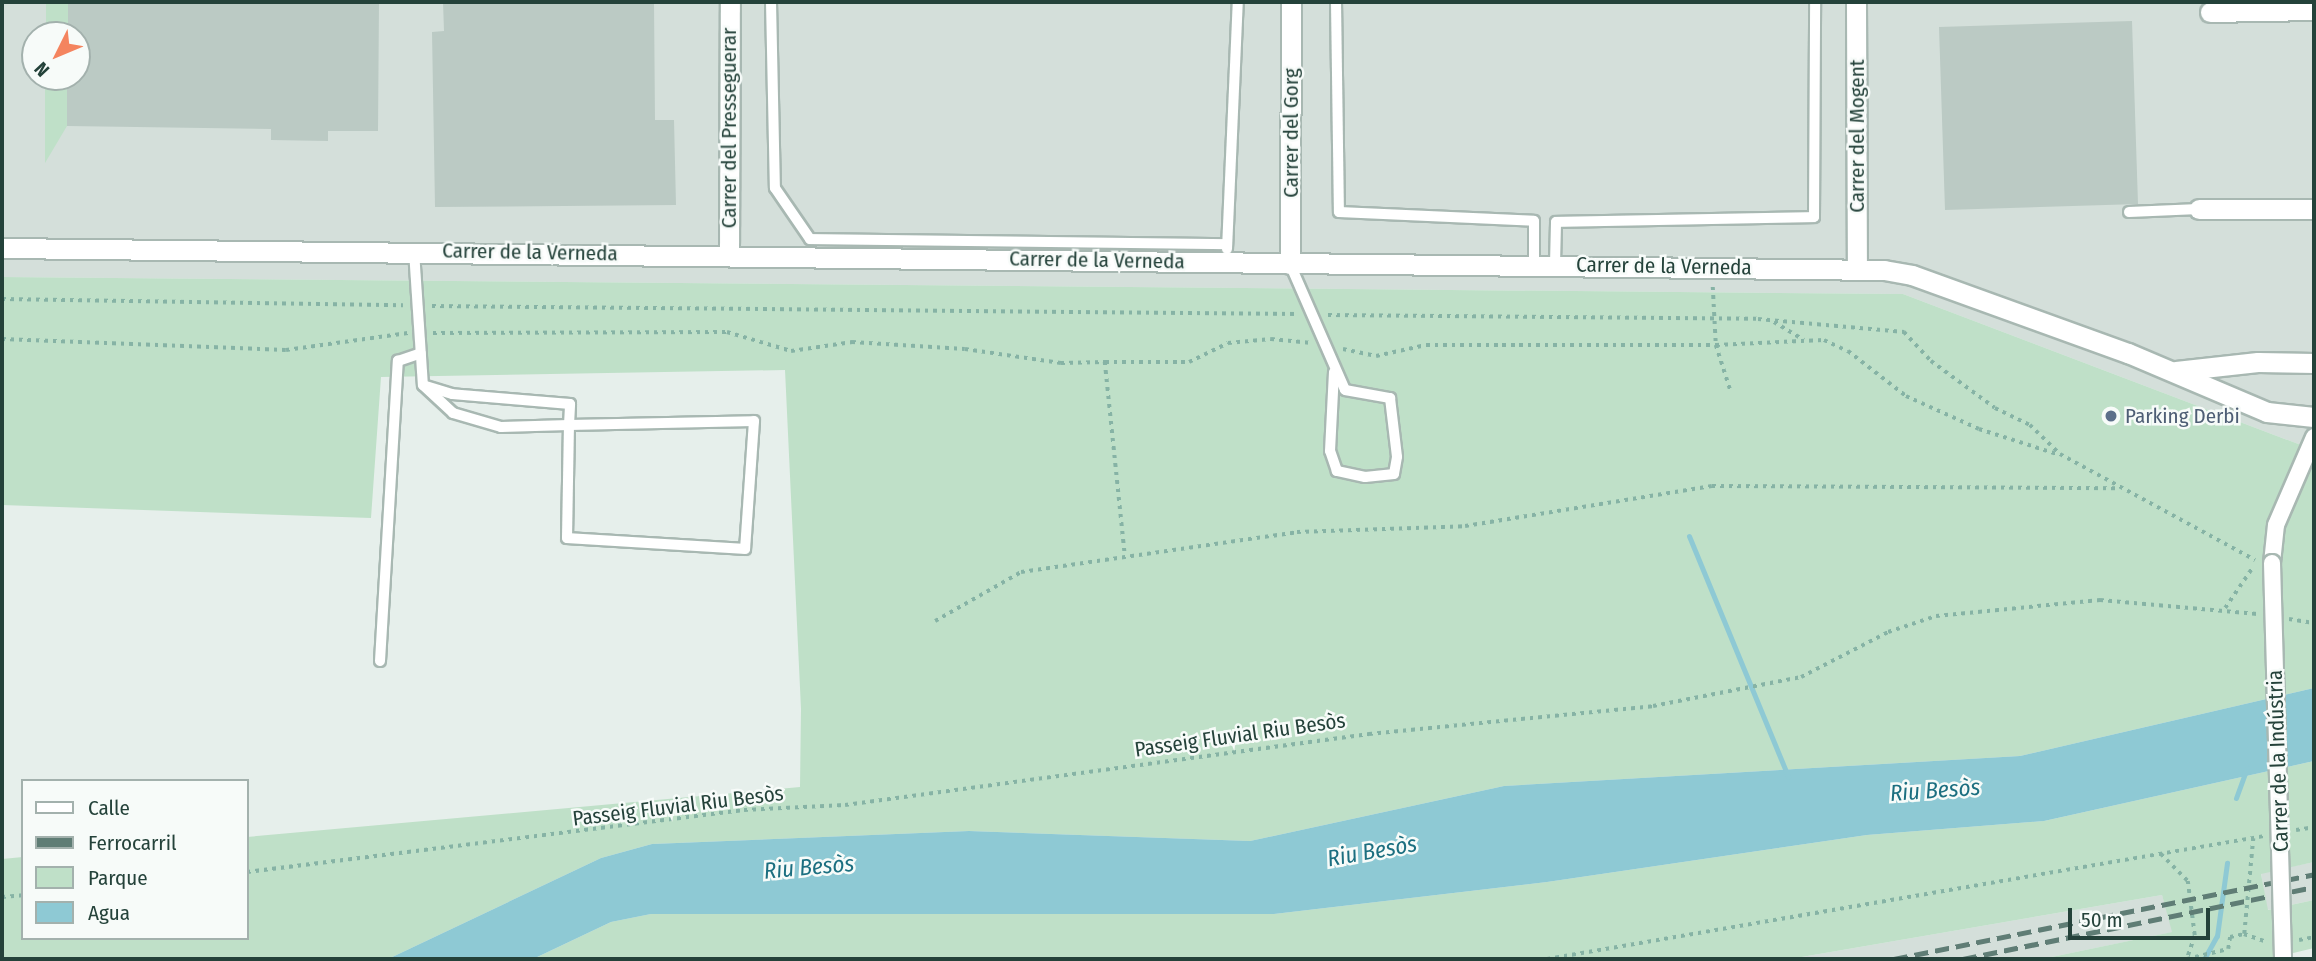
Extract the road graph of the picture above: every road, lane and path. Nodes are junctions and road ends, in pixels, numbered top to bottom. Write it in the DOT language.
graph roads {
  1 [pos="730,2"];
  2 [pos="771,2"];
  3 [pos="1238,2"];
  4 [pos="1291,2"];
  5 [pos="1336,2"];
  6 [pos="1815,2"];
  7 [pos="1856,2"];
  8 [pos="2314,10"];
  9 [pos="2210,12"];
  10 [pos="2199,209"];
  11 [pos="2314,209"];
  12 [pos="2129,212"];
  13 [pos="2,248"];
  14 [pos="414,250"];
  15 [pos="1227,253"];
  16 [pos="729,254"];
  17 [pos="1290,264"];
  18 [pos="1534,264"];
  19 [pos="1555,264"];
  20 [pos="1712,267"];
  21 [pos="1857,270"];
  22 [pos="2,299"];
  23 [pos="417,306"];
  24 [pos="1311,314"];
  25 [pos="1716,319"];
  26 [pos="1771,320"];
  27 [pos="419,333"];
  28 [pos="2,339"];
  29 [pos="1806,341"];
  30 [pos="1323,344"];
  31 [pos="1716,345"];
  32 [pos="421,353"];
  33 [pos="1105,362"];
  34 [pos="2258,362"];
  35 [pos="2314,363"];
  36 [pos="2174,371"];
  37 [pos="1334,372"];
  38 [pos="423,385"];
  39 [pos="1731,393"];
  40 [pos="2235,398"];
  41 [pos="2314,417"];
  42 [pos="569,425"];
  43 [pos="2314,437"];
  44 [pos="2060,454"];
  45 [pos="2120,488"];
  46 [pos="1125,554"];
  47 [pos="2255,560"];
  48 [pos="2272,563"];
  49 [pos="935,621"];
  50 [pos="380,661"];
  51 [pos="2314,827"];
  52 [pos="2288,831"];
  53 [pos="2276,833"];
  54 [pos="2253,838"];
  55 [pos="2161,854"];
  56 [pos="248,872"];
  57 [pos="21,895"];
  58 [pos="2,897"];
  59 [pos="1547,959"];
  60 [pos="2187,959"];
  61 [pos="2283,959"];
  1 -- 16 [label="street, Carrer del Presseguerar"];
  2 -- 15 [label="lane"];
  3 -- 15 [label="lane"];
  4 -- 17 [label="street, Carrer del Gorg"];
  5 -- 18 [label="lane"];
  6 -- 19 [label="lane"];
  7 -- 21 [label="street, Carrer del Mogent"];
  8 -- 9 [label="street"];
  10 -- 11 [label="street"];
  10 -- 12 [label="lane"];
  13 -- 14 [label="street, Carrer de la Verneda"];
  14 -- 16 [label="street, Carrer de la Verneda"];
  14 -- 23 [label="lane"];
  15 -- 16 [label="street, Carrer de la Verneda"];
  15 -- 17 [label="street, Carrer de la Verneda"];
  17 -- 18 [label="street, Carrer de la Verneda"];
  17 -- 24 [label="lane"];
  18 -- 19 [label="street, Carrer de la Verneda"];
  19 -- 20 [label="street, Carrer de la Verneda"];
  20 -- 21 [label="street, Carrer de la Verneda"];
  20 -- 25 [label="path"];
  21 -- 36 [label="street, Carrer de la Verneda"];
  22 -- 23 [label="path"];
  23 -- 24 [label="path"];
  23 -- 27 [label="lane"];
  24 -- 25 [label="path"];
  24 -- 30 [label="lane"];
  25 -- 26 [label="path"];
  25 -- 31 [label="path"];
  26 -- 29 [label="path"];
  26 -- 44 [label="path"];
  27 -- 28 [label="path"];
  27 -- 32 [label="lane"];
  27 -- 33 [label="path"];
  29 -- 31 [label="path"];
  29 -- 44 [label="path"];
  30 -- 31 [label="path"];
  30 -- 33 [label="path"];
  30 -- 37 [label="lane"];
  31 -- 39 [label="path"];
  32 -- 38 [label="lane"];
  32 -- 50 [label="lane"];
  33 -- 46 [label="path"];
  34 -- 35 [label="street, Carrer de la Verneda"];
  34 -- 36 [label="street, Carrer de la Verneda"];
  34 -- 40 [label="street"];
  36 -- 40 [label="street, Carrer de la Verneda"];
  37 -- 37 [label="lane"];
  38 -- 42 [label="lane"];
  38 -- 42 [label="lane"];
  40 -- 41 [label="street, Carrer de la Verneda"];
  42 -- 42 [label="lane"];
  43 -- 48 [label="street, Carrer de la Indústria"];
  44 -- 45 [label="path"];
  45 -- 46 [label="path"];
  45 -- 47 [label="path"];
  46 -- 49 [label="path"];
  47 -- 48 [label="path"];
  47 -- 56 [label="path, Passeig Fluvial Riu Besòs"];
  48 -- 61 [label="street, Carrer de la Indústria, bridge"];
  51 -- 52 [label="path"];
  53 -- 54 [label="path"];
  54 -- 55 [label="path"];
  54 -- 60 [label="path"];
  55 -- 59 [label="path"];
  55 -- 60 [label="path"];
  57 -- 58 [label="path"];
}
